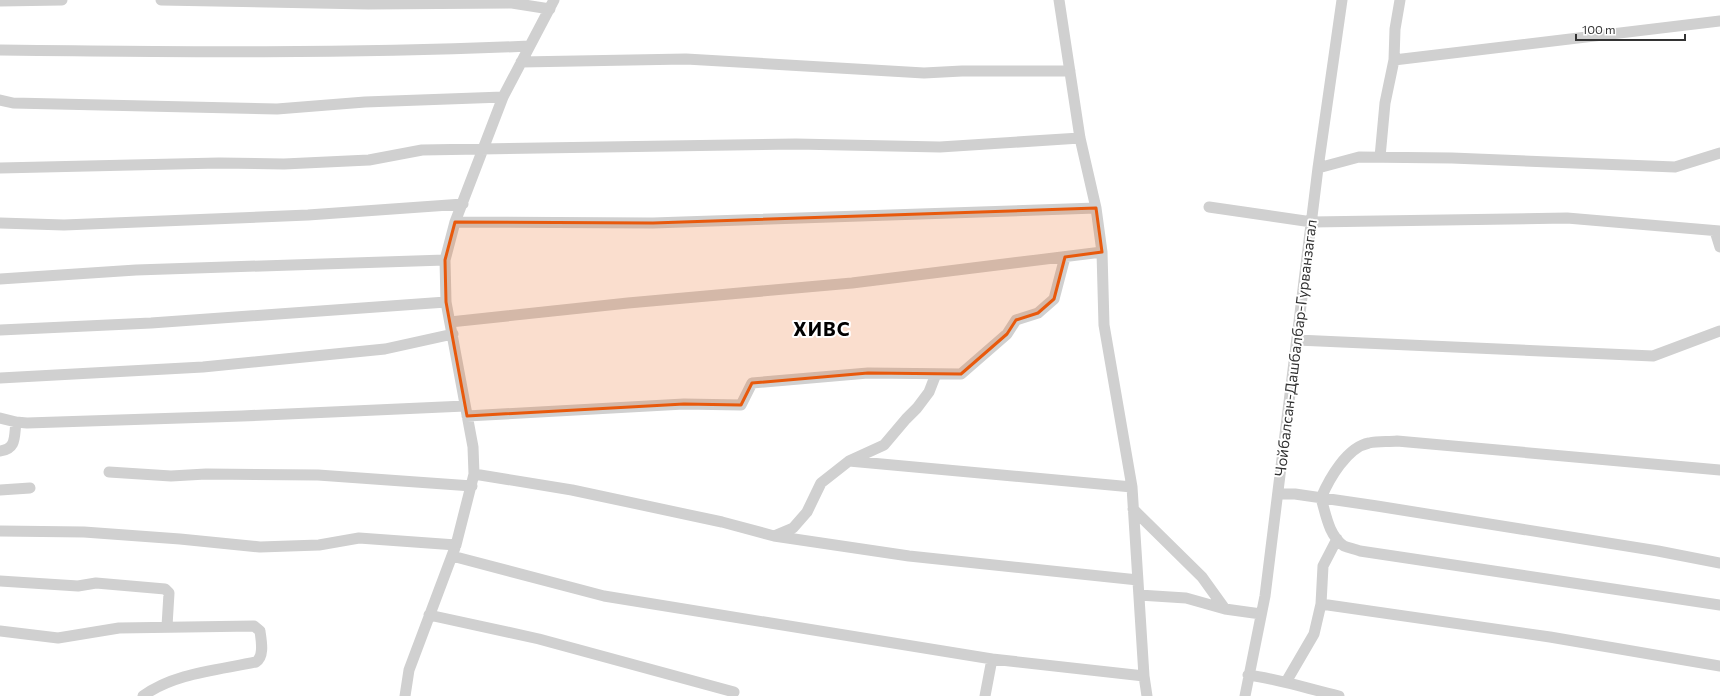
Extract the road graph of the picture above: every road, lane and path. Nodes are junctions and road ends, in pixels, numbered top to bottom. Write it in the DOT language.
graph roads {
  1 [pos="62,0"];
  2 [pos="161,0"];
  3 [pos="1059,0"];
  4 [pos="1342,0"];
  5 [pos="1400,0"];
  6 [pos="1406,0"];
  7 [pos="0,1"];
  8 [pos="552,4"];
  9 [pos="1398,11"];
  10 [pos="1720,21"];
  11 [pos="529,46"];
  12 [pos="0,50"];
  13 [pos="1394,60"];
  14 [pos="521,62"];
  15 [pos="1070,71"];
  16 [pos="503,98"];
  17 [pos="0,100"];
  18 [pos="1080,138"];
  19 [pos="483,148"];
  20 [pos="1720,153"];
  21 [pos="1380,157"];
  22 [pos="0,168"];
  23 [pos="1318,168"];
  24 [pos="463,204"];
  25 [pos="1209,207"];
  26 [pos="1096,208"];
  27 [pos="456,222"];
  28 [pos="1312,222"];
  29 [pos="0,223"];
  30 [pos="1718,231"];
  31 [pos="1720,247"];
  32 [pos="1102,252"];
  33 [pos="1065,257"];
  34 [pos="445,260"];
  35 [pos="0,279"];
  36 [pos="446,302"];
  37 [pos="450,322"];
  38 [pos="0,330"];
  39 [pos="1720,331"];
  40 [pos="453,334"];
  41 [pos="1297,340"];
  42 [pos="936,374"];
  43 [pos="0,378"];
  44 [pos="466,411"];
  45 [pos="0,418"];
  46 [pos="16,422"];
  47 [pos="0,450"];
  48 [pos="849,461"];
  49 [pos="1720,470"];
  50 [pos="109,472"];
  51 [pos="474,474"];
  52 [pos="472,486"];
  53 [pos="1132,487"];
  54 [pos="30,488"];
  55 [pos="0,490"];
  56 [pos="1278,494"];
  57 [pos="1321,498"];
  58 [pos="1133,509"];
  59 [pos="0,531"];
  60 [pos="774,536"];
  61 [pos="1337,539"];
  62 [pos="456,545"];
  63 [pos="452,556"];
  64 [pos="1720,563"];
  65 [pos="1138,580"];
  66 [pos="0,581"];
  67 [pos="1139,595"];
  68 [pos="1321,604"];
  69 [pos="1720,605"];
  70 [pos="1225,609"];
  71 [pos="1261,614"];
  72 [pos="429,615"];
  73 [pos="166,626"];
  74 [pos="0,631"];
  75 [pos="992,659"];
  76 [pos="1720,666"];
  77 [pos="1248,675"];
  78 [pos="1144,676"];
  79 [pos="1286,682"];
  80 [pos="734,692"];
  81 [pos="1304,692"];
  82 [pos="143,696"];
  83 [pos="405,696"];
  84 [pos="985,696"];
  85 [pos="1147,696"];
  86 [pos="1245,696"];
  87 [pos="1339,696"];
  1 -- 7 [label="street"];
  2 -- 8 [label="street"];
  3 -- 15 [label="street"];
  4 -- 23 [label="street, Чойбалсан-Дашбалбар-Гурванзагал"];
  5 -- 9 [label="street"];
  6 -- 9 [label="street"];
  8 -- 11 [label="street"];
  9 -- 13 [label="street"];
  10 -- 13 [label="street"];
  11 -- 12 [label="street"];
  11 -- 14 [label="street"];
  13 -- 21 [label="street"];
  14 -- 15 [label="street"];
  14 -- 16 [label="street"];
  15 -- 18 [label="street"];
  16 -- 17 [label="street"];
  16 -- 19 [label="street"];
  18 -- 19 [label="street"];
  18 -- 26 [label="street"];
  19 -- 22 [label="street"];
  19 -- 24 [label="street"];
  20 -- 21 [label="street"];
  21 -- 23 [label="street"];
  23 -- 28 [label="street, Чойбалсан-Дашбалбар-Гурванзагал"];
  24 -- 27 [label="street"];
  24 -- 29 [label="street"];
  25 -- 28 [label="street"];
  26 -- 27 [label="street"];
  26 -- 32 [label="street"];
  27 -- 34 [label="street"];
  28 -- 30 [label="street"];
  28 -- 41 [label="street, Чойбалсан-Дашбалбар-Гурванзагал"];
  30 -- 31 [label="street"];
  32 -- 33 [label="street"];
  32 -- 53 [label="street"];
  33 -- 37 [label="street"];
  33 -- 42 [label="street"];
  34 -- 35 [label="street"];
  34 -- 36 [label="street"];
  36 -- 37 [label="street"];
  36 -- 38 [label="street"];
  37 -- 40 [label="street"];
  39 -- 41 [label="street"];
  40 -- 43 [label="street"];
  40 -- 44 [label="street"];
  41 -- 56 [label="street, Чойбалсан-Дашбалбар-Гурванзагал"];
  42 -- 44 [label="street"];
  42 -- 48 [label="street"];
  44 -- 46 [label="street"];
  44 -- 51 [label="street"];
  45 -- 46 [label="street"];
  46 -- 47 [label="street"];
  48 -- 53 [label="street"];
  48 -- 60 [label="street"];
  49 -- 57 [label="street"];
  50 -- 52 [label="street"];
  51 -- 52 [label="street"];
  51 -- 60 [label="street"];
  52 -- 62 [label="street"];
  53 -- 58 [label="street"];
  54 -- 55 [label="street"];
  56 -- 57 [label="street"];
  56 -- 71 [label="street, Чойбалсан-Дашбалбар-Гурванзагал"];
  57 -- 61 [label="street"];
  57 -- 64 [label="street"];
  58 -- 65 [label="street"];
  58 -- 70 [label="street"];
  59 -- 62 [label="street"];
  60 -- 65 [label="street"];
  61 -- 68 [label="street"];
  61 -- 69 [label="street"];
  62 -- 63 [label="street"];
  63 -- 72 [label="street"];
  63 -- 75 [label="street"];
  65 -- 67 [label="street"];
  66 -- 73 [label="street"];
  67 -- 70 [label="street"];
  67 -- 78 [label="street"];
  68 -- 76 [label="street"];
  68 -- 79 [label="street"];
  70 -- 71 [label="street"];
  71 -- 77 [label="street, Чойбалсан-Дашбалбар-Гурванзагал"];
  72 -- 80 [label="street"];
  72 -- 83 [label="street"];
  73 -- 74 [label="street"];
  73 -- 82 [label="street"];
  75 -- 78 [label="street"];
  75 -- 84 [label="street"];
  77 -- 79 [label="street"];
  77 -- 86 [label="street, Чойбалсан-Дашбалбар-Гурванзагал"];
  78 -- 85 [label="street"];
  79 -- 81 [label="street"];
  81 -- 87 [label="street"];
}
